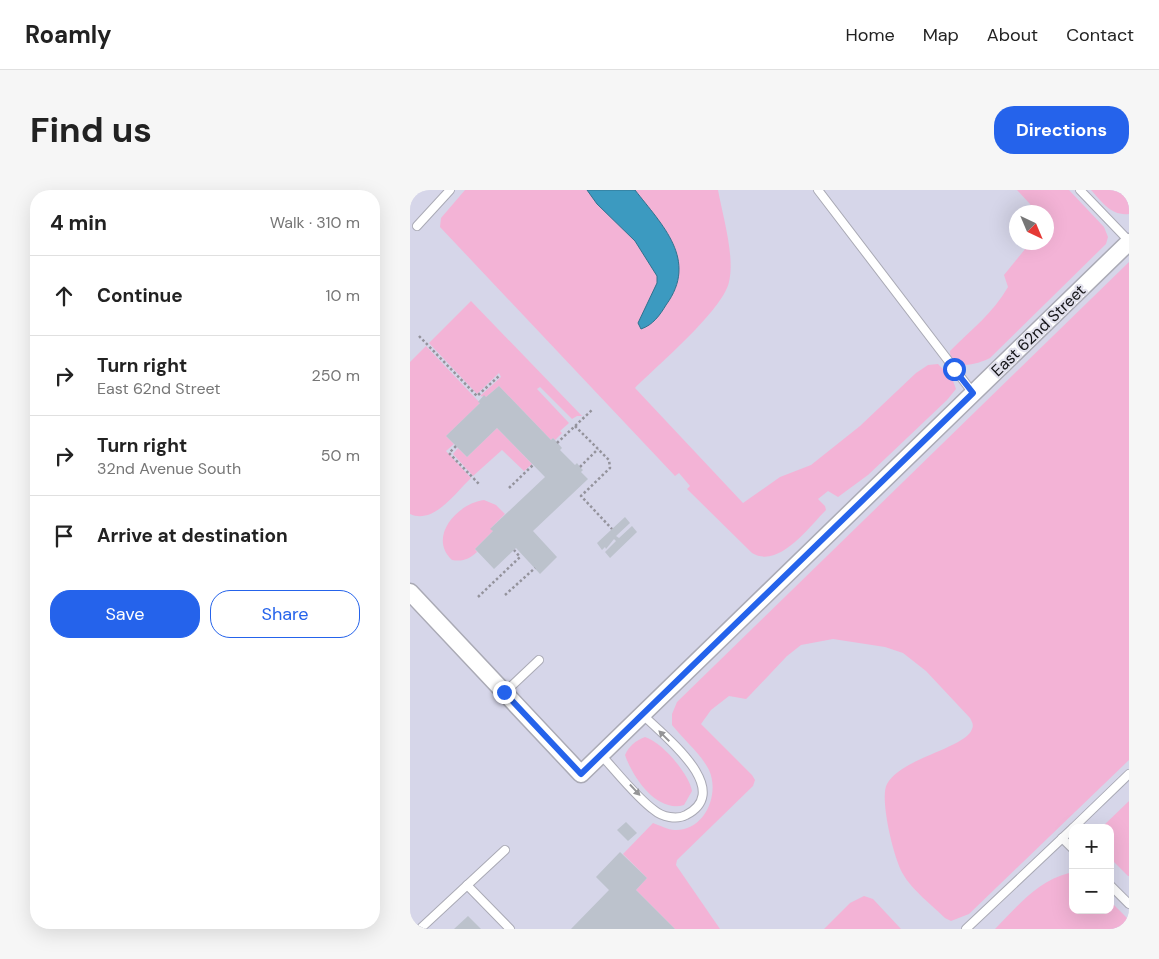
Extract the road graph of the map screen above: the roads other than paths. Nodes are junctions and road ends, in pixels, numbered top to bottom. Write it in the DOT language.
graph roads {
  1 [pos="450,190"];
  2 [pos="818,190"];
  3 [pos="1080,190"];
  4 [pos="417,226"];
  5 [pos="1129,241"];
  6 [pos="973,393"];
  7 [pos="410,592"];
  8 [pos="539,660"];
  9 [pos="504,692"];
  10 [pos="643,715"];
  11 [pos="601,755"];
  12 [pos="1129,774"];
  13 [pos="1077,824"];
  14 [pos="1069,832"];
  15 [pos="1062,838"];
  16 [pos="1069,845"];
  17 [pos="505,850"];
  18 [pos="467,885"];
  19 [pos="1114,889"];
  20 [pos="1129,904"];
  21 [pos="420,929"];
  22 [pos="510,929"];
  23 [pos="966,929"];
  1 -- 4 [label="lane"];
  2 -- 6 [label="lane"];
  3 -- 5 [label="lane"];
  5 -- 6 [label="street, East 62nd Street"];
  6 -- 10 [label="street, East 62nd Street"];
  7 -- 9 [label="street"];
  8 -- 9 [label="lane"];
  9 -- 11 [label="street, East 62nd Street"];
  10 -- 11 [label="street, East 62nd Street"];
  11 -- 10 [label="lane, one-way"];
  12 -- 13 [label="lane"];
  14 -- 15 [label="lane"];
  15 -- 16 [label="lane"];
  15 -- 23 [label="lane"];
  17 -- 18 [label="lane"];
  18 -- 21 [label="lane"];
  18 -- 22 [label="lane"];
  19 -- 20 [label="lane"];
}
